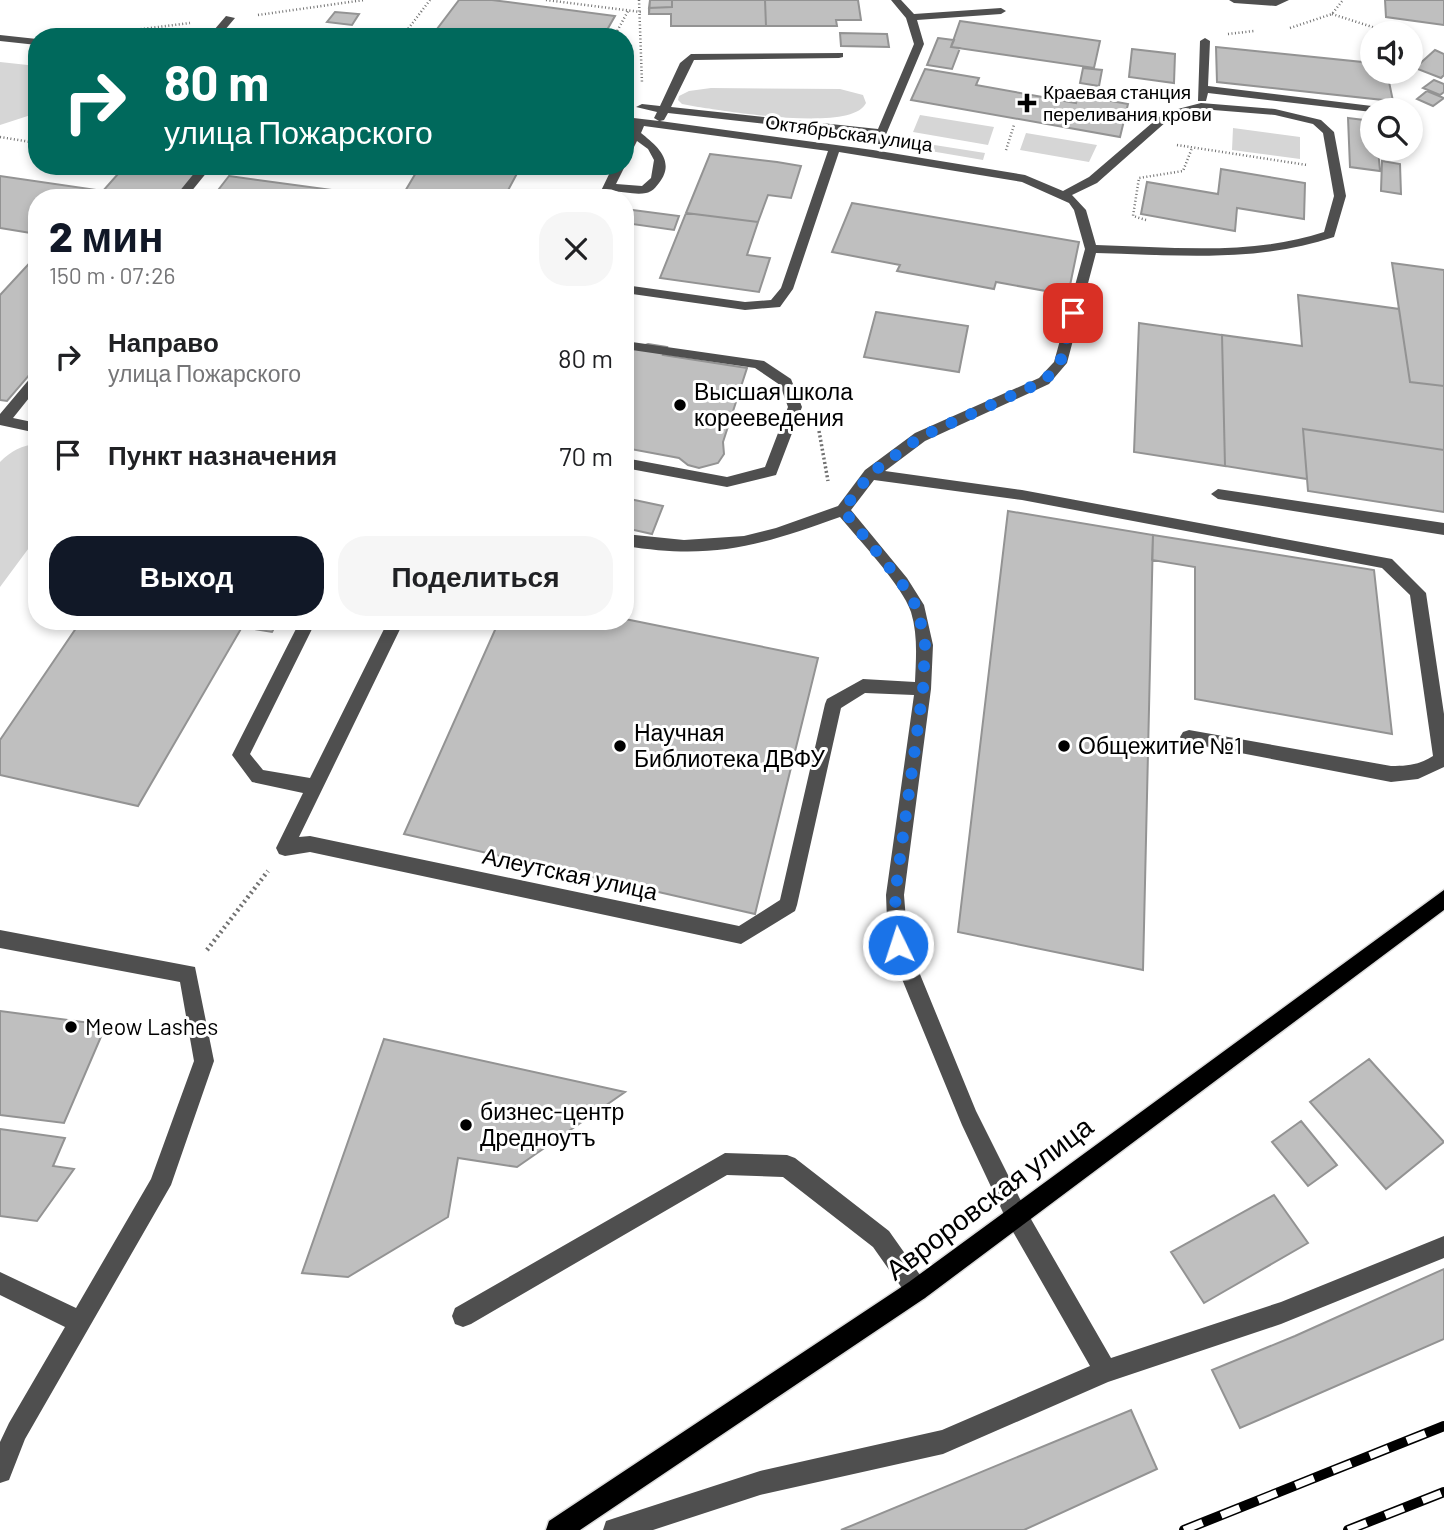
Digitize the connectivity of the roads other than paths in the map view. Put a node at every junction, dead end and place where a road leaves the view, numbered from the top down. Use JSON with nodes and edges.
{"nodes":[{"id":1,"x":896,"y":0,"type":"edge"},
{"id":2,"x":1234,"y":0,"type":"edge"},
{"id":3,"x":1284,"y":0,"type":"edge"},
{"id":4,"x":1001,"y":11,"type":"dead end"},
{"id":5,"x":911,"y":17,"type":"junction"},
{"id":6,"x":230,"y":18,"type":"dead end"},
{"id":7,"x":221,"y":28,"type":"edge"},
{"id":8,"x":0,"y":38,"type":"edge"},
{"id":9,"x":28,"y":41,"type":"edge"},
{"id":10,"x":1205,"y":41,"type":"dead end"},
{"id":11,"x":839,"y":55,"type":"dead end"},
{"id":12,"x":1204,"y":89,"type":"junction"},
{"id":13,"x":1201,"y":106,"type":"junction"},
{"id":14,"x":642,"y":107,"type":"road end"},
{"id":15,"x":1360,"y":108,"type":"edge"},
{"id":16,"x":664,"y":109,"type":"junction"},
{"id":17,"x":634,"y":121,"type":"edge"},
{"id":18,"x":640,"y":122,"type":"junction"},
{"id":19,"x":658,"y":125,"type":"junction"},
{"id":20,"x":882,"y":132,"type":"junction"},
{"id":21,"x":635,"y":134,"type":"joint"},
{"id":22,"x":835,"y":148,"type":"junction"},
{"id":23,"x":873,"y":153,"type":"junction"},
{"id":24,"x":199,"y":175,"type":"edge"},
{"id":25,"x":187,"y":189,"type":"edge"},
{"id":26,"x":634,"y":191,"type":"edge"},
{"id":27,"x":1064,"y":195,"type":"junction"},
{"id":28,"x":1091,"y":249,"type":"junction"},
{"id":29,"x":634,"y":290,"type":"edge"},
{"id":30,"x":634,"y":345,"type":"edge"},
{"id":31,"x":28,"y":390,"type":"edge"},
{"id":32,"x":1,"y":421,"type":"edge"},
{"id":33,"x":28,"y":426,"type":"edge"},
{"id":34,"x":634,"y":465,"type":"edge"},
{"id":35,"x":870,"y":474,"type":"junction"},
{"id":36,"x":1218,"y":495,"type":"dead end"},
{"id":37,"x":843,"y":510,"type":"junction"},
{"id":38,"x":1444,"y":529,"type":"edge"},
{"id":39,"x":634,"y":542,"type":"edge"},
{"id":40,"x":303,"y":630,"type":"edge"},
{"id":41,"x":392,"y":630,"type":"edge"},
{"id":42,"x":923,"y":689,"type":"junction"},
{"id":43,"x":1189,"y":737,"type":"dead end"},
{"id":44,"x":315,"y":787,"type":"junction"},
{"id":45,"x":1444,"y":899,"type":"edge"},
{"id":46,"x":0,"y":939,"type":"edge"},
{"id":47,"x":1016,"y":1215,"type":"junction"},
{"id":48,"x":1444,"y":1247,"type":"edge"},
{"id":49,"x":0,"y":1283,"type":"edge"},
{"id":50,"x":917,"y":1290,"type":"junction"},
{"id":51,"x":463,"y":1316,"type":"dead end"},
{"id":52,"x":80,"y":1322,"type":"junction"},
{"id":53,"x":1106,"y":1371,"type":"junction"},
{"id":54,"x":8,"y":1431,"type":"edge"},
{"id":55,"x":0,"y":1471,"type":"edge"},
{"id":56,"x":558,"y":1530,"type":"edge"},
{"id":57,"x":615,"y":1530,"type":"edge"}],
"edges":[{"from":1,"to":5,"type":"street"},
{"from":2,"to":3,"type":"street"},
{"from":4,"to":5,"type":"street"},
{"from":5,"to":20,"type":"street"},
{"from":6,"to":7,"type":"street"},
{"from":8,"to":9,"type":"street"},
{"from":10,"to":12,"type":"street"},
{"from":11,"to":16,"type":"street"},
{"from":12,"to":13,"type":"street"},
{"from":12,"to":15,"type":"street"},
{"from":13,"to":27,"type":"street"},
{"from":13,"to":28,"type":"street"},
{"from":14,"to":16,"type":"street"},
{"from":16,"to":19,"type":"street"},
{"from":16,"to":20,"type":"street"},
{"from":17,"to":18,"type":"street","name":"Октябрьская улица"},
{"from":18,"to":19,"type":"street","name":"Октябрьская улица"},
{"from":18,"to":21,"type":"street"},
{"from":19,"to":22,"type":"street","name":"Октябрьская улица"},
{"from":20,"to":23,"type":"street"},
{"from":21,"to":26,"type":"street"},
{"from":22,"to":23,"type":"street","name":"Октябрьская улица"},
{"from":22,"to":29,"type":"street"},
{"from":23,"to":27,"type":"street","name":"Октябрьская улица"},
{"from":24,"to":25,"type":"street"},
{"from":27,"to":28,"type":"street"},
{"from":28,"to":35,"type":"street"},
{"from":30,"to":34,"type":"street"},
{"from":31,"to":32,"type":"street"},
{"from":32,"to":33,"type":"street"},
{"from":35,"to":37,"type":"street"},
{"from":35,"to":43,"type":"street"},
{"from":36,"to":38,"type":"street"},
{"from":37,"to":39,"type":"street"},
{"from":37,"to":42,"type":"street"},
{"from":40,"to":44,"type":"street"},
{"from":41,"to":44,"type":"street"},
{"from":42,"to":44,"type":"street","name":"Алеутская улица"},
{"from":42,"to":47,"type":"street"},
{"from":45,"to":47,"type":"main road","name":"Авроровская улица"},
{"from":46,"to":52,"type":"street"},
{"from":47,"to":50,"type":"main road","name":"Авроровская улица"},
{"from":47,"to":53,"type":"street"},
{"from":48,"to":53,"type":"street"},
{"from":49,"to":52,"type":"street"},
{"from":50,"to":51,"type":"street"},
{"from":50,"to":56,"type":"main road","name":"Авроровская улица"},
{"from":52,"to":54,"type":"street"},
{"from":53,"to":57,"type":"street"},
{"from":54,"to":55,"type":"street"}]}
